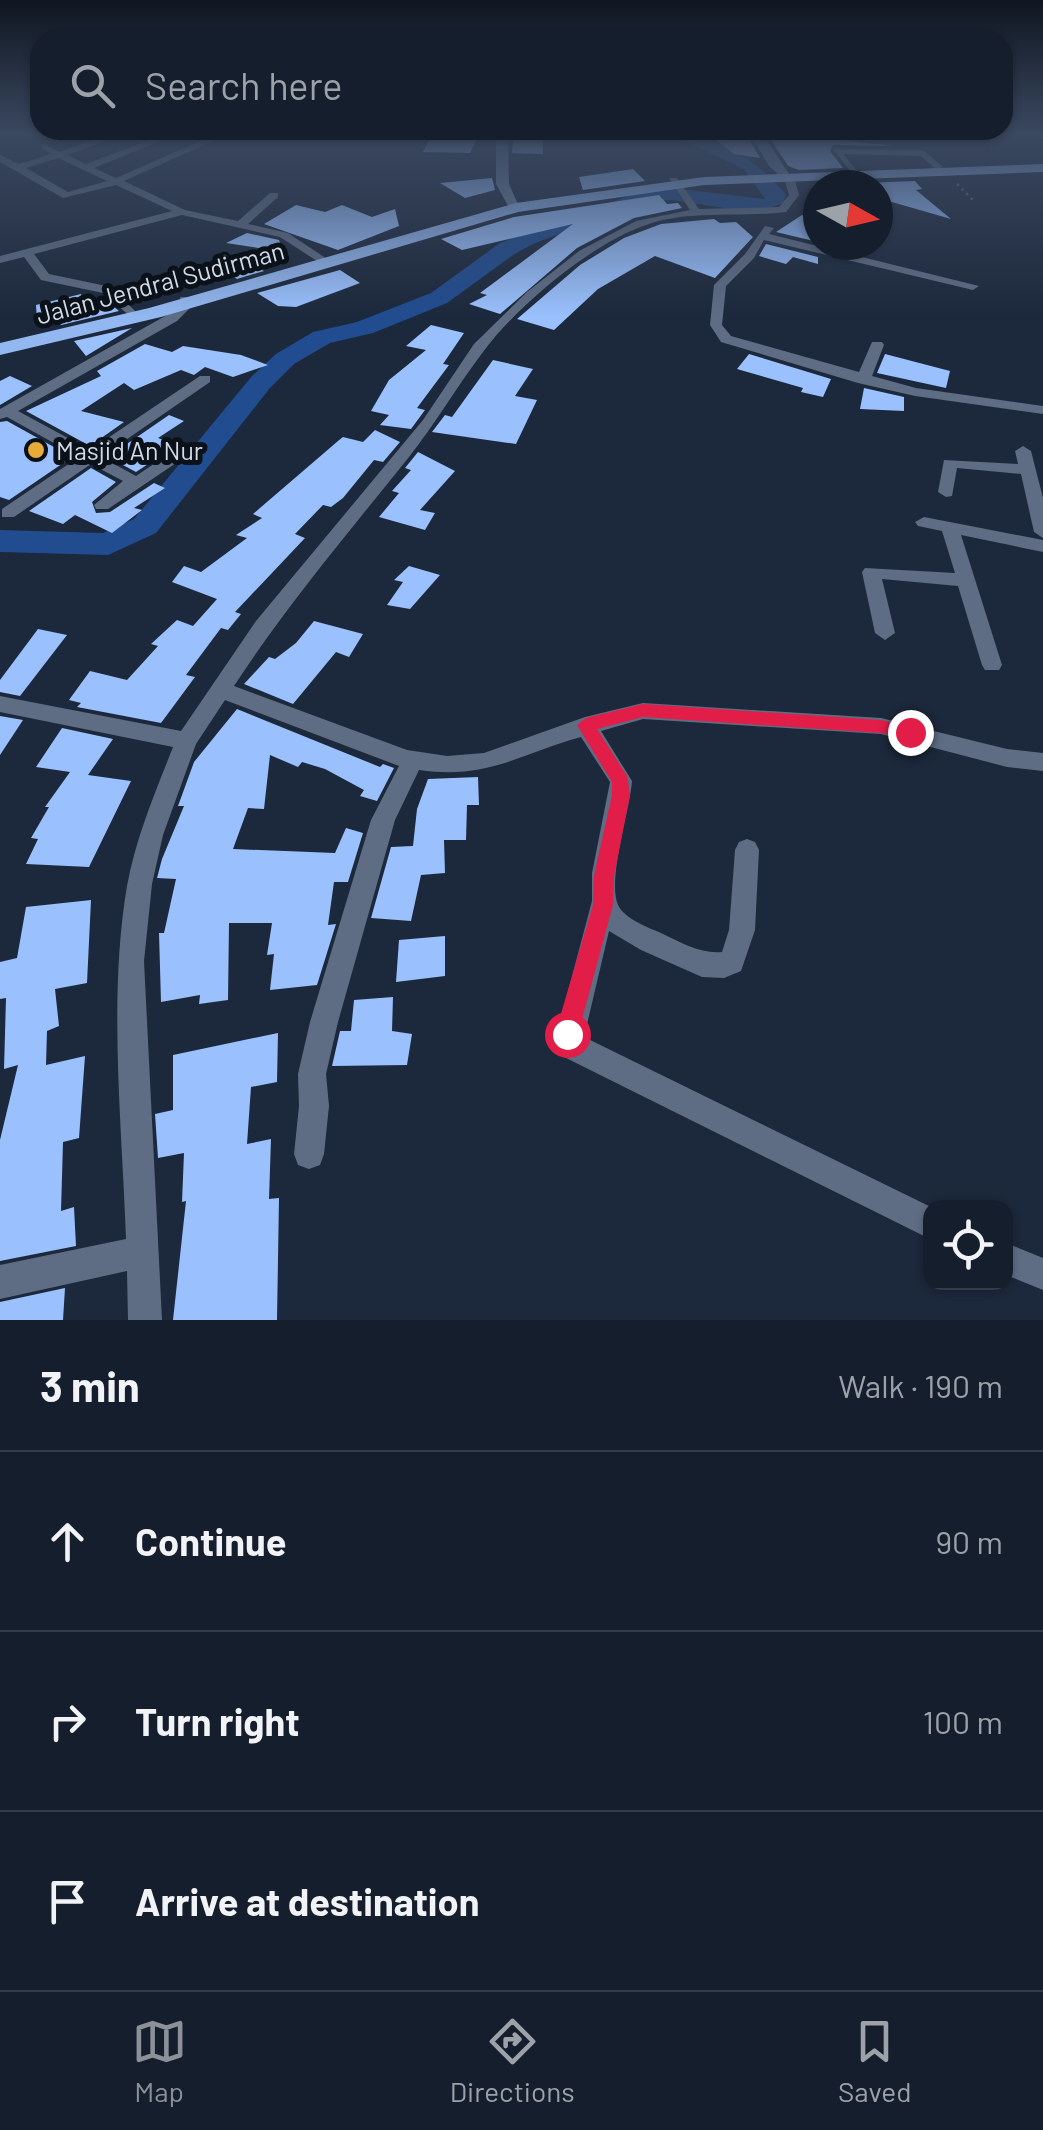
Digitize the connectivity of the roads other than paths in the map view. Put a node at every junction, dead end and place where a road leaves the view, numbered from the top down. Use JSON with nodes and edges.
{"nodes":[{"id":1,"x":138,"y":194,"type":"edge"},
{"id":2,"x":507,"y":194,"type":"edge"},
{"id":3,"x":637,"y":194,"type":"edge"},
{"id":4,"x":682,"y":194,"type":"edge"},
{"id":5,"x":793,"y":194,"type":"edge"},
{"id":6,"x":274,"y":195,"type":"dead end"},
{"id":7,"x":513,"y":207,"type":"junction"},
{"id":8,"x":182,"y":212,"type":"junction"},
{"id":9,"x":696,"y":212,"type":"junction"},
{"id":10,"x":772,"y":212,"type":"junction"},
{"id":11,"x":239,"y":226,"type":"junction"},
{"id":12,"x":761,"y":236,"type":"junction"},
{"id":13,"x":28,"y":254,"type":"junction"},
{"id":14,"x":321,"y":259,"type":"junction"},
{"id":15,"x":0,"y":260,"type":"edge"},
{"id":16,"x":973,"y":286,"type":"dead end"},
{"id":17,"x":187,"y":302,"type":"junction"},
{"id":18,"x":131,"y":314,"type":"junction"},
{"id":19,"x":877,"y":345,"type":"dead end"},
{"id":20,"x":0,"y":346,"type":"edge"},
{"id":21,"x":205,"y":379,"type":"dead end"},
{"id":22,"x":862,"y":380,"type":"junction"},
{"id":23,"x":1043,"y":410,"type":"edge"},
{"id":24,"x":4,"y":413,"type":"edge"},
{"id":25,"x":1022,"y":451,"type":"dead end"},
{"id":26,"x":182,"y":452,"type":"dead end"},
{"id":27,"x":86,"y":458,"type":"junction"},
{"id":28,"x":1027,"y":470,"type":"junction"},
{"id":29,"x":132,"y":486,"type":"junction"},
{"id":30,"x":946,"y":492,"type":"dead end"},
{"id":31,"x":102,"y":505,"type":"dead end"},
{"id":32,"x":8,"y":513,"type":"dead end"},
{"id":33,"x":924,"y":522,"type":"dead end"},
{"id":34,"x":1042,"y":527,"type":"edge"},
{"id":35,"x":950,"y":528,"type":"junction"},
{"id":36,"x":1043,"y":546,"type":"edge"},
{"id":37,"x":966,"y":580,"type":"junction"},
{"id":38,"x":885,"y":633,"type":"dead end"},
{"id":39,"x":992,"y":665,"type":"dead end"},
{"id":40,"x":221,"y":690,"type":"junction"},
{"id":41,"x":0,"y":704,"type":"edge"},
{"id":42,"x":586,"y":725,"type":"junction"},
{"id":43,"x":186,"y":742,"type":"junction"},
{"id":44,"x":413,"y":760,"type":"junction"},
{"id":45,"x":1043,"y":762,"type":"edge"},
{"id":46,"x":746,"y":850,"type":"dead end"},
{"id":47,"x":603,"y":905,"type":"junction"},
{"id":48,"x":309,"y":1154,"type":"dead end"},
{"id":49,"x":923,"y":1220,"type":"edge"},
{"id":50,"x":140,"y":1252,"type":"junction"},
{"id":51,"x":1013,"y":1261,"type":"edge"},
{"id":52,"x":1043,"y":1274,"type":"edge"},
{"id":53,"x":0,"y":1282,"type":"edge"},
{"id":54,"x":146,"y":1320,"type":"edge"}],
"edges":[{"from":1,"to":8,"type":"street"},
{"from":2,"to":7,"type":"street"},
{"from":3,"to":7,"type":"highway","name":"Jalan Jendral Sudirman"},
{"from":4,"to":9,"type":"street"},
{"from":5,"to":10,"type":"street"},
{"from":6,"to":11,"type":"street"},
{"from":7,"to":14,"type":"highway","name":"Jalan Jendral Sudirman"},
{"from":7,"to":17,"type":"highway","name":"Jalan Jendral Sudirman"},
{"from":8,"to":11,"type":"street"},
{"from":8,"to":13,"type":"street"},
{"from":9,"to":10,"type":"street"},
{"from":9,"to":40,"type":"street"},
{"from":10,"to":12,"type":"street"},
{"from":11,"to":14,"type":"street"},
{"from":12,"to":16,"type":"street"},
{"from":12,"to":22,"type":"street"},
{"from":13,"to":15,"type":"street"},
{"from":13,"to":18,"type":"street"},
{"from":14,"to":17,"type":"highway","name":"Jalan Jendral Sudirman"},
{"from":17,"to":18,"type":"highway","name":"Jalan Jendral Sudirman"},
{"from":17,"to":20,"type":"highway","name":"Jalan Jendral Sudirman"},
{"from":17,"to":24,"type":"street"},
{"from":18,"to":20,"type":"highway","name":"Jalan Jendral Sudirman"},
{"from":19,"to":22,"type":"street"},
{"from":21,"to":27,"type":"street"},
{"from":22,"to":23,"type":"street"},
{"from":24,"to":27,"type":"street"},
{"from":25,"to":28,"type":"street"},
{"from":26,"to":29,"type":"street"},
{"from":27,"to":29,"type":"street"},
{"from":27,"to":32,"type":"street"},
{"from":28,"to":30,"type":"street"},
{"from":28,"to":34,"type":"street"},
{"from":29,"to":31,"type":"street"},
{"from":33,"to":35,"type":"street"},
{"from":35,"to":36,"type":"street"},
{"from":35,"to":37,"type":"street"},
{"from":37,"to":38,"type":"street"},
{"from":37,"to":39,"type":"street"},
{"from":40,"to":43,"type":"street"},
{"from":40,"to":44,"type":"street"},
{"from":41,"to":43,"type":"street"},
{"from":42,"to":44,"type":"street"},
{"from":42,"to":45,"type":"street"},
{"from":42,"to":47,"type":"street"},
{"from":43,"to":50,"type":"street"},
{"from":44,"to":48,"type":"street"},
{"from":46,"to":47,"type":"street"},
{"from":47,"to":49,"type":"street"},
{"from":50,"to":53,"type":"street"},
{"from":50,"to":54,"type":"street"},
{"from":51,"to":52,"type":"street"}]}
